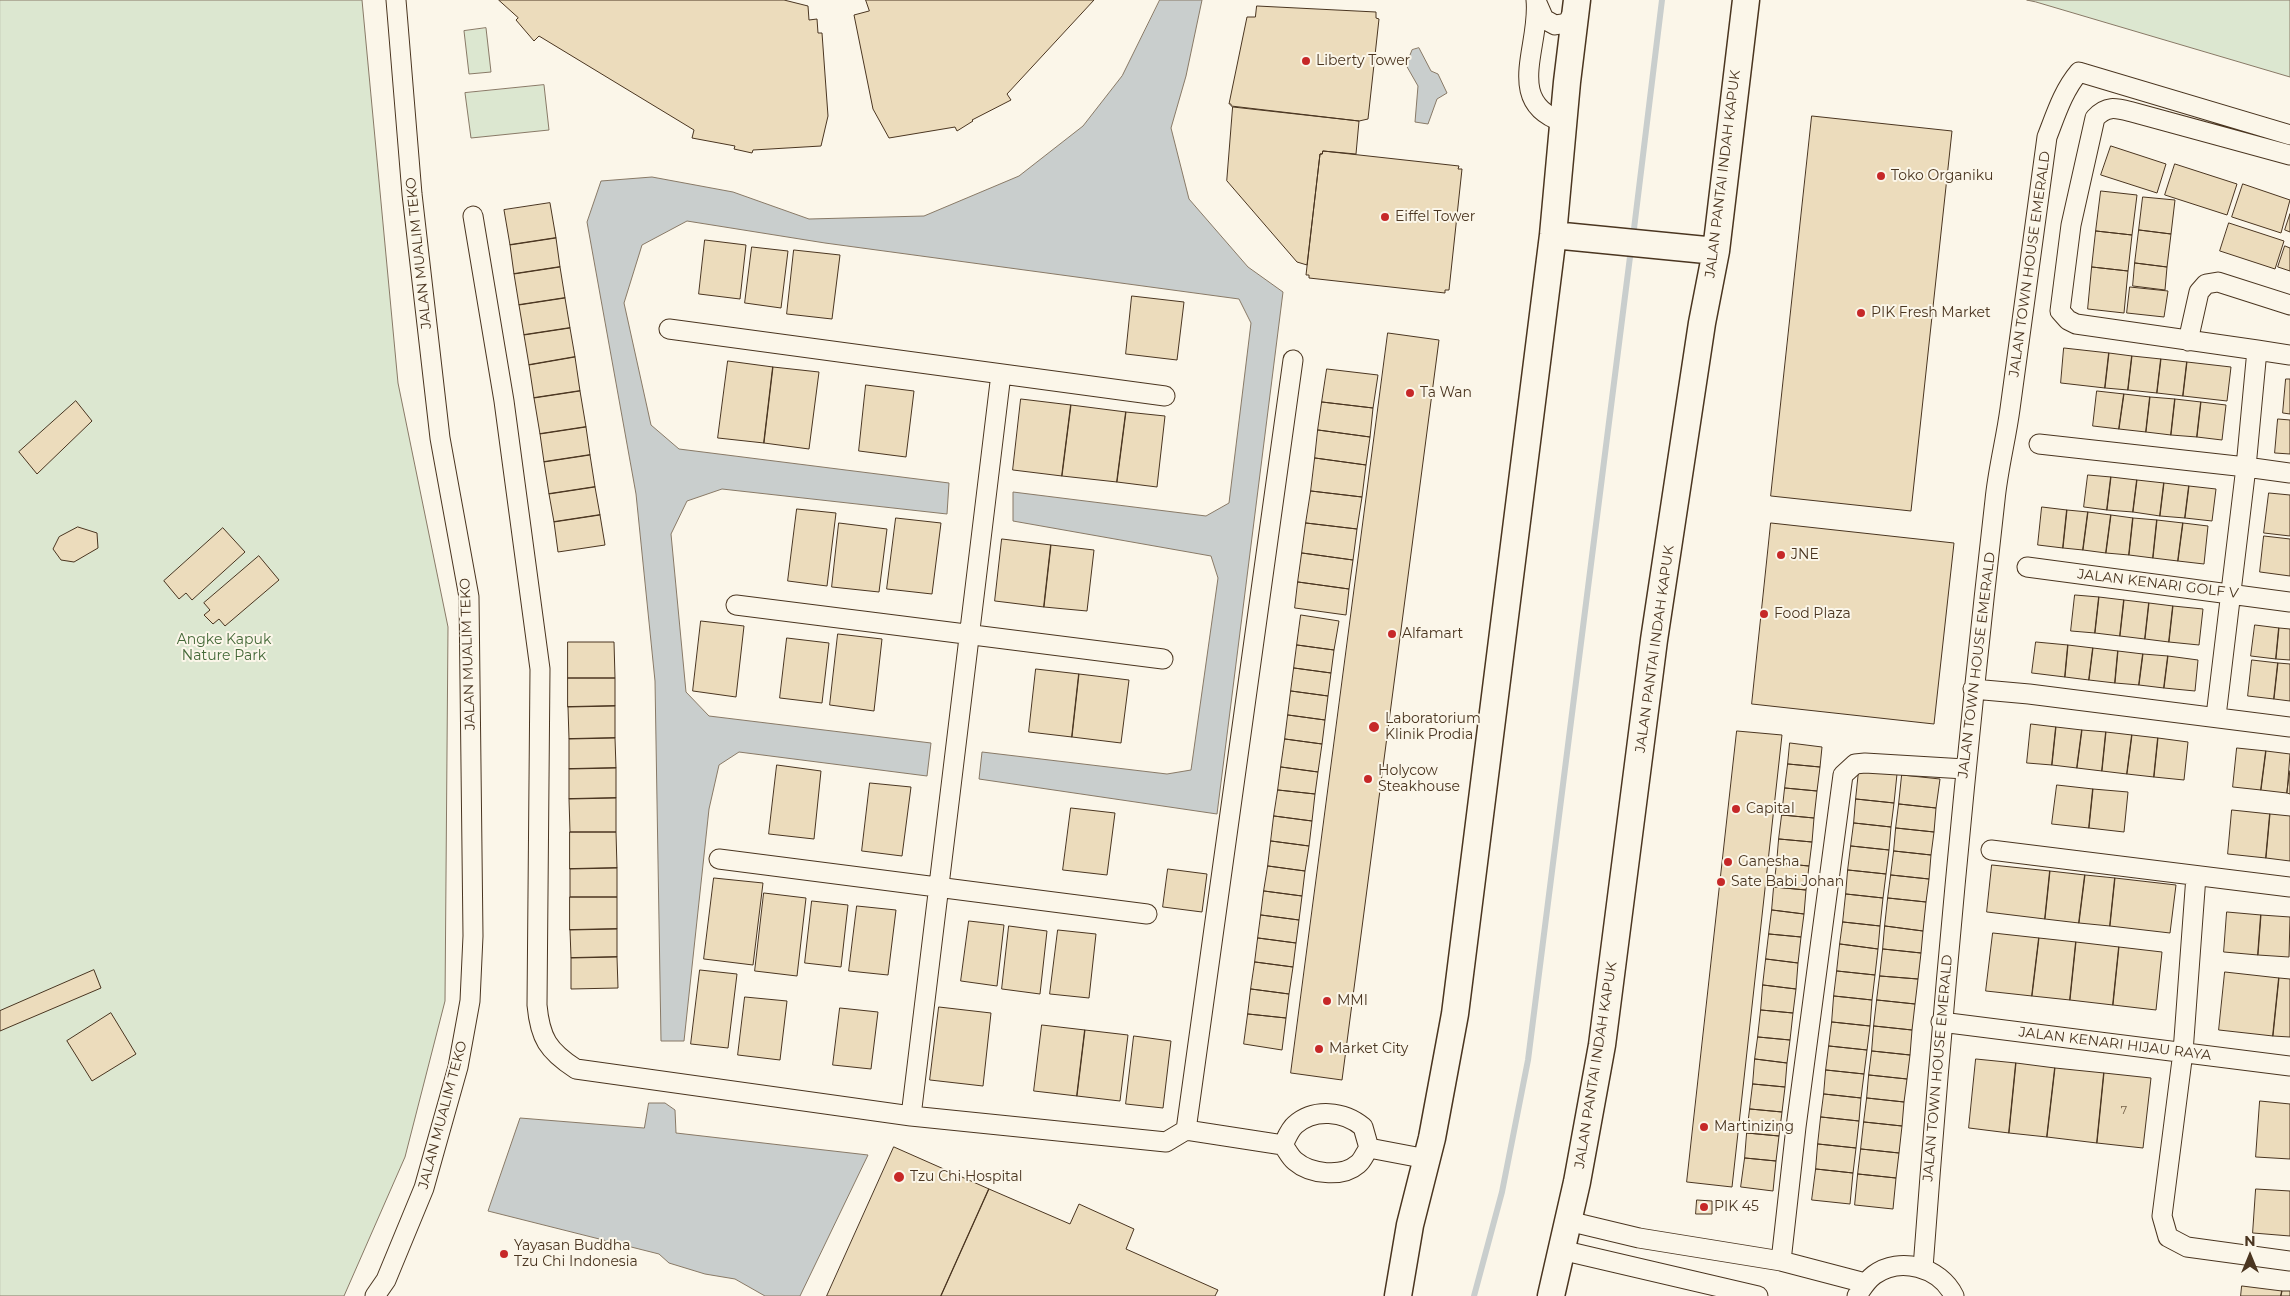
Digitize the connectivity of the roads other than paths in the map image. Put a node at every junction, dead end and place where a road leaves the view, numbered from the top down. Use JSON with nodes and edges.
{"nodes":[{"id":1,"x":396,"y":0,"type":"edge"},
{"id":2,"x":1746,"y":0,"type":"edge"},
{"id":3,"x":1537,"y":1,"type":"edge"},
{"id":4,"x":1577,"y":4,"type":"edge"},
{"id":5,"x":1563,"y":122,"type":"junction"},
{"id":6,"x":2290,"y":135,"type":"edge"},
{"id":7,"x":2290,"y":156,"type":"edge"},
{"id":8,"x":473,"y":216,"type":"dead end"},
{"id":9,"x":1553,"y":235,"type":"junction"},
{"id":10,"x":1716,"y":251,"type":"junction"},
{"id":11,"x":2290,"y":305,"type":"edge"},
{"id":12,"x":669,"y":329,"type":"dead end"},
{"id":13,"x":2188,"y":341,"type":"junction"},
{"id":14,"x":2257,"y":350,"type":"junction"},
{"id":15,"x":2290,"y":354,"type":"edge"},
{"id":16,"x":1294,"y":360,"type":"dead end"},
{"id":17,"x":1001,"y":374,"type":"junction"},
{"id":18,"x":1166,"y":396,"type":"dead end"},
{"id":19,"x":2039,"y":444,"type":"dead end"},
{"id":20,"x":2246,"y":467,"type":"junction"},
{"id":21,"x":2290,"y":473,"type":"edge"},
{"id":22,"x":2027,"y":567,"type":"dead end"},
{"id":23,"x":2232,"y":594,"type":"junction"},
{"id":24,"x":2290,"y":602,"type":"edge"},
{"id":25,"x":736,"y":605,"type":"dead end"},
{"id":26,"x":969,"y":635,"type":"junction"},
{"id":27,"x":1163,"y":659,"type":"dead end"},
{"id":28,"x":1973,"y":689,"type":"junction"},
{"id":29,"x":2216,"y":716,"type":"junction"},
{"id":30,"x":2290,"y":727,"type":"edge"},
{"id":31,"x":1965,"y":769,"type":"junction"},
{"id":32,"x":1991,"y":850,"type":"dead end"},
{"id":33,"x":719,"y":858,"type":"dead end"},
{"id":34,"x":2196,"y":876,"type":"junction"},
{"id":35,"x":2290,"y":887,"type":"edge"},
{"id":36,"x":938,"y":889,"type":"junction"},
{"id":37,"x":1147,"y":914,"type":"dead end"},
{"id":38,"x":1941,"y":1022,"type":"junction"},
{"id":39,"x":2183,"y":1052,"type":"junction"},
{"id":40,"x":2290,"y":1066,"type":"edge"},
{"id":41,"x":911,"y":1116,"type":"junction"},
{"id":42,"x":1186,"y":1130,"type":"junction"},
{"id":43,"x":1283,"y":1145,"type":"junction"},
{"id":44,"x":1368,"y":1148,"type":"junction"},
{"id":45,"x":1427,"y":1159,"type":"junction"},
{"id":46,"x":1568,"y":1221,"type":"junction"},
{"id":47,"x":1561,"y":1250,"type":"junction"},
{"id":48,"x":1781,"y":1261,"type":"junction"},
{"id":49,"x":2290,"y":1261,"type":"edge"},
{"id":50,"x":1923,"y":1268,"type":"junction"},
{"id":51,"x":1861,"y":1289,"type":"edge"},
{"id":52,"x":375,"y":1296,"type":"edge"},
{"id":53,"x":1398,"y":1296,"type":"edge"},
{"id":54,"x":1551,"y":1296,"type":"edge"},
{"id":55,"x":1758,"y":1296,"type":"edge"},
{"id":56,"x":1954,"y":1296,"type":"edge"}],
"edges":[{"from":1,"to":52,"type":"street","name":"JALAN MUALIM TEKO"},
{"from":2,"to":10,"type":"main road","name":"JALAN PANTAI INDAH KAPUK"},
{"from":3,"to":4,"type":"street"},
{"from":3,"to":5,"type":"street"},
{"from":4,"to":5,"type":"main road"},
{"from":5,"to":9,"type":"main road"},
{"from":6,"to":28,"type":"street","name":"JALAN TOWN HOUSE EMERALD"},
{"from":7,"to":13,"type":"street"},
{"from":8,"to":41,"type":"street"},
{"from":9,"to":10,"type":"main road"},
{"from":9,"to":45,"type":"main road"},
{"from":10,"to":46,"type":"main road","name":"JALAN PANTAI INDAH KAPUK"},
{"from":11,"to":13,"type":"street"},
{"from":12,"to":17,"type":"street"},
{"from":13,"to":14,"type":"street"},
{"from":14,"to":15,"type":"street"},
{"from":14,"to":20,"type":"street"},
{"from":16,"to":42,"type":"street"},
{"from":17,"to":18,"type":"street"},
{"from":17,"to":26,"type":"street"},
{"from":19,"to":20,"type":"street"},
{"from":20,"to":21,"type":"street"},
{"from":20,"to":23,"type":"street"},
{"from":22,"to":23,"type":"street","name":"JALAN KENARI GOLF V"},
{"from":23,"to":24,"type":"street","name":"JALAN KENARI GOLF V"},
{"from":23,"to":29,"type":"street"},
{"from":25,"to":26,"type":"street"},
{"from":26,"to":27,"type":"street"},
{"from":26,"to":36,"type":"street"},
{"from":28,"to":29,"type":"street"},
{"from":28,"to":31,"type":"street","name":"JALAN TOWN HOUSE EMERALD"},
{"from":29,"to":30,"type":"street"},
{"from":31,"to":38,"type":"street","name":"JALAN TOWN HOUSE EMERALD"},
{"from":31,"to":48,"type":"street"},
{"from":32,"to":34,"type":"street"},
{"from":33,"to":36,"type":"street"},
{"from":34,"to":35,"type":"street"},
{"from":34,"to":39,"type":"street"},
{"from":36,"to":37,"type":"street"},
{"from":36,"to":41,"type":"street"},
{"from":38,"to":39,"type":"street","name":"JALAN KENARI HIJAU RAYA"},
{"from":38,"to":50,"type":"street","name":"JALAN TOWN HOUSE EMERALD"},
{"from":39,"to":40,"type":"street","name":"JALAN KENARI HIJAU RAYA"},
{"from":39,"to":49,"type":"street"},
{"from":41,"to":42,"type":"street"},
{"from":42,"to":43,"type":"street"},
{"from":43,"to":44,"type":"street"},
{"from":43,"to":44,"type":"street"},
{"from":44,"to":45,"type":"street"},
{"from":45,"to":53,"type":"main road"},
{"from":46,"to":47,"type":"main road","name":"JALAN PANTAI INDAH KAPUK"},
{"from":46,"to":48,"type":"street"},
{"from":47,"to":54,"type":"main road","name":"JALAN PANTAI INDAH KAPUK"},
{"from":47,"to":55,"type":"street"},
{"from":48,"to":51,"type":"street"},
{"from":50,"to":51,"type":"street"},
{"from":50,"to":56,"type":"street"}]}
